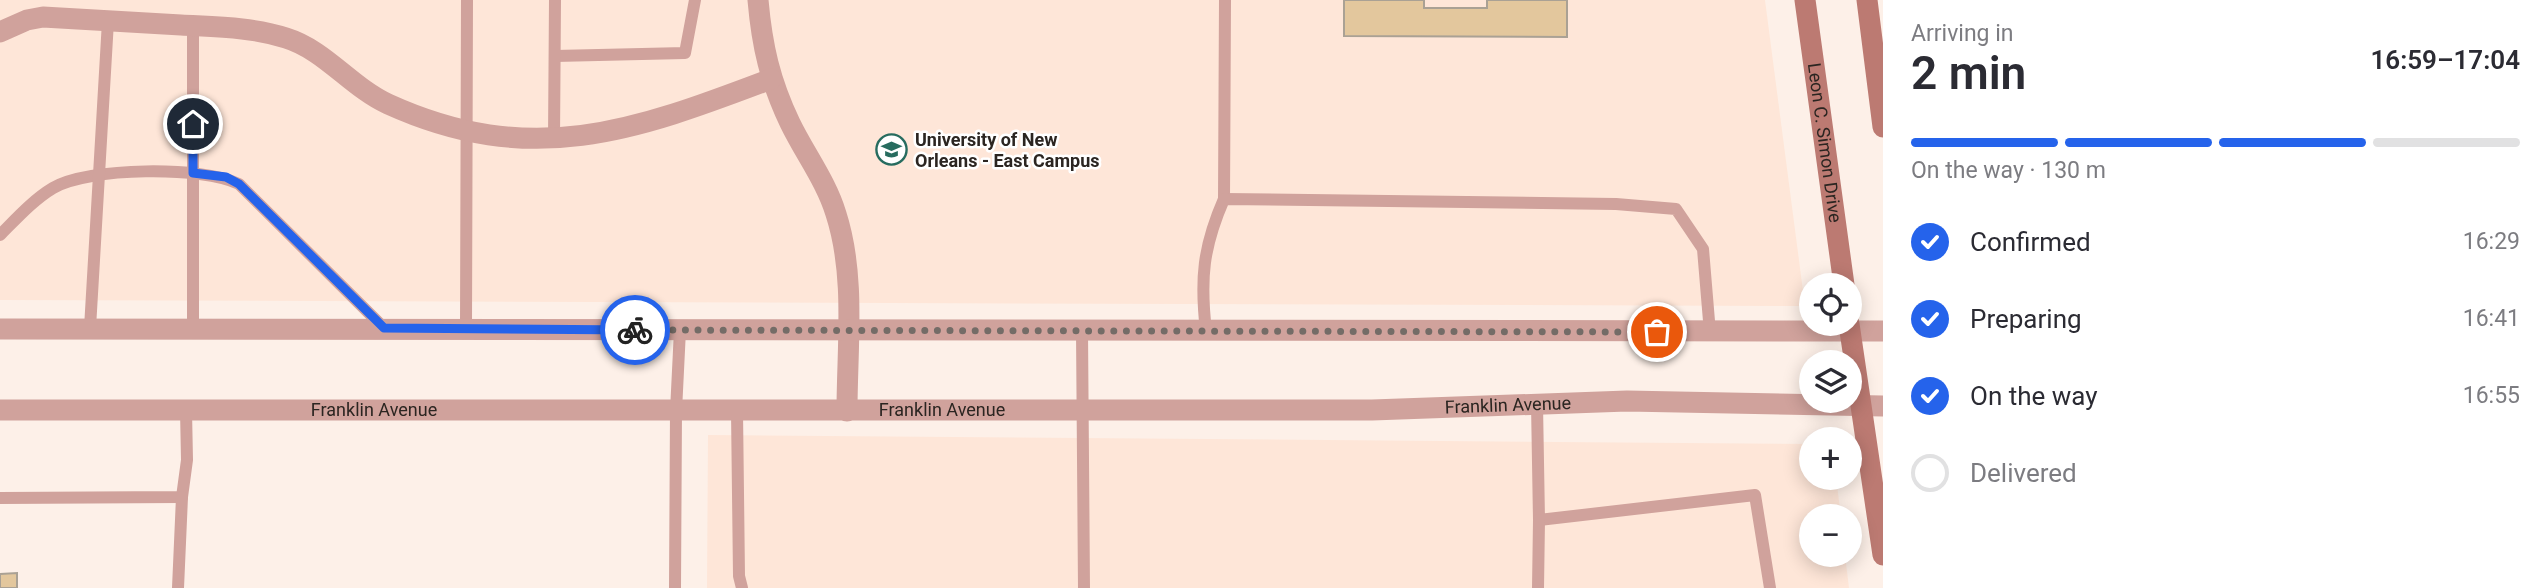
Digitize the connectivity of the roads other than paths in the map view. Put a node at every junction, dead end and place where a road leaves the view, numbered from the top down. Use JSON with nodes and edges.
{"nodes":[{"id":1,"x":467,"y":0,"type":"edge"},
{"id":2,"x":555,"y":0,"type":"edge"},
{"id":3,"x":695,"y":0,"type":"edge"},
{"id":4,"x":758,"y":0,"type":"edge"},
{"id":5,"x":1224,"y":0,"type":"edge"},
{"id":6,"x":1805,"y":0,"type":"edge"},
{"id":7,"x":1867,"y":0,"type":"edge"},
{"id":8,"x":108,"y":21,"type":"junction"},
{"id":9,"x":192,"y":26,"type":"junction"},
{"id":10,"x":0,"y":32,"type":"edge"},
{"id":11,"x":555,"y":56,"type":"junction"},
{"id":12,"x":771,"y":79,"type":"junction"},
{"id":13,"x":1883,"y":127,"type":"edge"},
{"id":14,"x":468,"y":131,"type":"junction"},
{"id":15,"x":554,"y":139,"type":"junction"},
{"id":16,"x":193,"y":173,"type":"junction"},
{"id":17,"x":99,"y":174,"type":"junction"},
{"id":18,"x":1224,"y":199,"type":"junction"},
{"id":19,"x":0,"y":235,"type":"edge"},
{"id":20,"x":1842,"y":273,"type":"edge"},
{"id":21,"x":193,"y":327,"type":"junction"},
{"id":22,"x":90,"y":328,"type":"junction"},
{"id":23,"x":384,"y":328,"type":"junction"},
{"id":24,"x":466,"y":328,"type":"junction"},
{"id":25,"x":0,"y":329,"type":"edge"},
{"id":26,"x":1799,"y":329,"type":"edge"},
{"id":27,"x":1862,"y":329,"type":"edge"},
{"id":28,"x":680,"y":330,"type":"junction"},
{"id":29,"x":848,"y":331,"type":"junction"},
{"id":30,"x":1082,"y":331,"type":"junction"},
{"id":31,"x":1206,"y":331,"type":"junction"},
{"id":32,"x":1883,"y":331,"type":"edge"},
{"id":33,"x":1710,"y":333,"type":"junction"},
{"id":34,"x":1799,"y":403,"type":"edge"},
{"id":35,"x":1537,"y":404,"type":"junction"},
{"id":36,"x":1862,"y":404,"type":"edge"},
{"id":37,"x":1883,"y":406,"type":"edge"},
{"id":38,"x":0,"y":410,"type":"edge"},
{"id":39,"x":186,"y":410,"type":"junction"},
{"id":40,"x":676,"y":411,"type":"junction"},
{"id":41,"x":737,"y":411,"type":"junction"},
{"id":42,"x":847,"y":411,"type":"junction"},
{"id":43,"x":1082,"y":411,"type":"junction"},
{"id":44,"x":1860,"y":413,"type":"edge"},
{"id":45,"x":182,"y":497,"type":"junction"},
{"id":46,"x":0,"y":498,"type":"edge"},
{"id":47,"x":1539,"y":520,"type":"junction"},
{"id":48,"x":1883,"y":555,"type":"edge"},
{"id":49,"x":178,"y":588,"type":"edge"},
{"id":50,"x":676,"y":588,"type":"edge"},
{"id":51,"x":742,"y":588,"type":"edge"},
{"id":52,"x":1084,"y":588,"type":"edge"},
{"id":53,"x":1538,"y":588,"type":"edge"},
{"id":54,"x":1770,"y":588,"type":"edge"}],
"edges":[{"from":1,"to":14,"type":"lane"},
{"from":2,"to":11,"type":"lane"},
{"from":3,"to":11,"type":"lane"},
{"from":4,"to":12,"type":"street"},
{"from":5,"to":18,"type":"lane"},
{"from":6,"to":20,"type":"main road","name":"Leon C. Simon Drive"},
{"from":7,"to":13,"type":"main road"},
{"from":8,"to":9,"type":"street"},
{"from":8,"to":10,"type":"street"},
{"from":8,"to":17,"type":"lane"},
{"from":9,"to":14,"type":"street"},
{"from":9,"to":16,"type":"lane"},
{"from":11,"to":15,"type":"lane"},
{"from":12,"to":15,"type":"street"},
{"from":12,"to":29,"type":"street"},
{"from":14,"to":15,"type":"street"},
{"from":14,"to":24,"type":"lane"},
{"from":16,"to":17,"type":"lane"},
{"from":16,"to":21,"type":"lane"},
{"from":16,"to":23,"type":"lane"},
{"from":17,"to":19,"type":"lane"},
{"from":17,"to":22,"type":"lane"},
{"from":18,"to":31,"type":"lane"},
{"from":18,"to":33,"type":"lane"},
{"from":21,"to":22,"type":"street"},
{"from":21,"to":23,"type":"street"},
{"from":22,"to":25,"type":"street"},
{"from":23,"to":24,"type":"street"},
{"from":24,"to":28,"type":"street"},
{"from":26,"to":33,"type":"street"},
{"from":27,"to":32,"type":"street"},
{"from":28,"to":29,"type":"street"},
{"from":28,"to":40,"type":"lane"},
{"from":29,"to":30,"type":"street"},
{"from":29,"to":42,"type":"street"},
{"from":30,"to":31,"type":"street"},
{"from":30,"to":43,"type":"lane"},
{"from":31,"to":33,"type":"street"},
{"from":34,"to":35,"type":"street","name":"Franklin Avenue"},
{"from":35,"to":43,"type":"street","name":"Franklin Avenue"},
{"from":35,"to":47,"type":"lane"},
{"from":36,"to":37,"type":"street","name":"Franklin Avenue"},
{"from":38,"to":39,"type":"street","name":"Franklin Avenue"},
{"from":39,"to":40,"type":"street","name":"Franklin Avenue"},
{"from":39,"to":45,"type":"lane"},
{"from":40,"to":41,"type":"street","name":"Franklin Avenue"},
{"from":40,"to":50,"type":"lane"},
{"from":41,"to":42,"type":"street","name":"Franklin Avenue"},
{"from":41,"to":51,"type":"lane"},
{"from":42,"to":43,"type":"street","name":"Franklin Avenue"},
{"from":43,"to":52,"type":"lane"},
{"from":44,"to":48,"type":"main road"},
{"from":45,"to":46,"type":"lane"},
{"from":45,"to":49,"type":"lane"},
{"from":47,"to":53,"type":"lane"},
{"from":47,"to":54,"type":"lane"}]}
